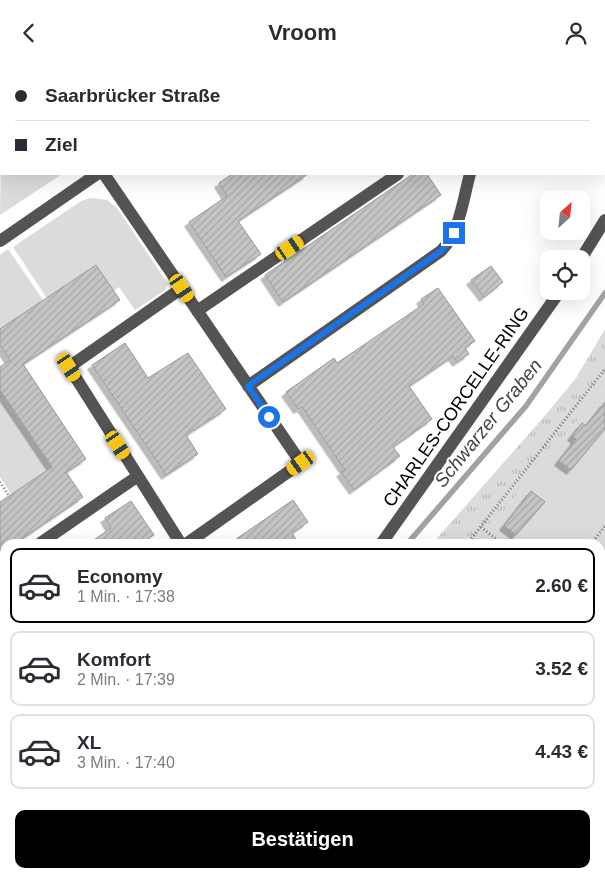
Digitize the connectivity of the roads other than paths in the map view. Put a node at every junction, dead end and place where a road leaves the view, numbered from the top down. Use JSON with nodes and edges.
{"nodes":[{"id":1,"x":96,"y":175,"type":"edge"},
{"id":2,"x":105,"y":175,"type":"edge"},
{"id":3,"x":397,"y":175,"type":"edge"},
{"id":4,"x":470,"y":175,"type":"edge"},
{"id":5,"x":605,"y":220,"type":"edge"},
{"id":6,"x":0,"y":241,"type":"edge"},
{"id":7,"x":587,"y":250,"type":"edge"},
{"id":8,"x":182,"y":288,"type":"junction"},
{"id":9,"x":554,"y":300,"type":"edge"},
{"id":10,"x":197,"y":311,"type":"junction"},
{"id":11,"x":248,"y":386,"type":"junction"},
{"id":12,"x":138,"y":476,"type":"junction"},
{"id":13,"x":47,"y":539,"type":"edge"},
{"id":14,"x":178,"y":539,"type":"edge"},
{"id":15,"x":193,"y":539,"type":"edge"},
{"id":16,"x":385,"y":539,"type":"edge"}],
"edges":[{"from":1,"to":6,"type":"street"},
{"from":2,"to":8,"type":"street"},
{"from":3,"to":10,"type":"street"},
{"from":4,"to":11,"type":"street"},
{"from":5,"to":7,"type":"street"},
{"from":8,"to":10,"type":"street"},
{"from":8,"to":12,"type":"street"},
{"from":9,"to":16,"type":"street","name":"CHARLES-CORCELLE-RING"},
{"from":10,"to":11,"type":"street"},
{"from":11,"to":15,"type":"street"},
{"from":12,"to":13,"type":"street"},
{"from":12,"to":14,"type":"street"}]}
